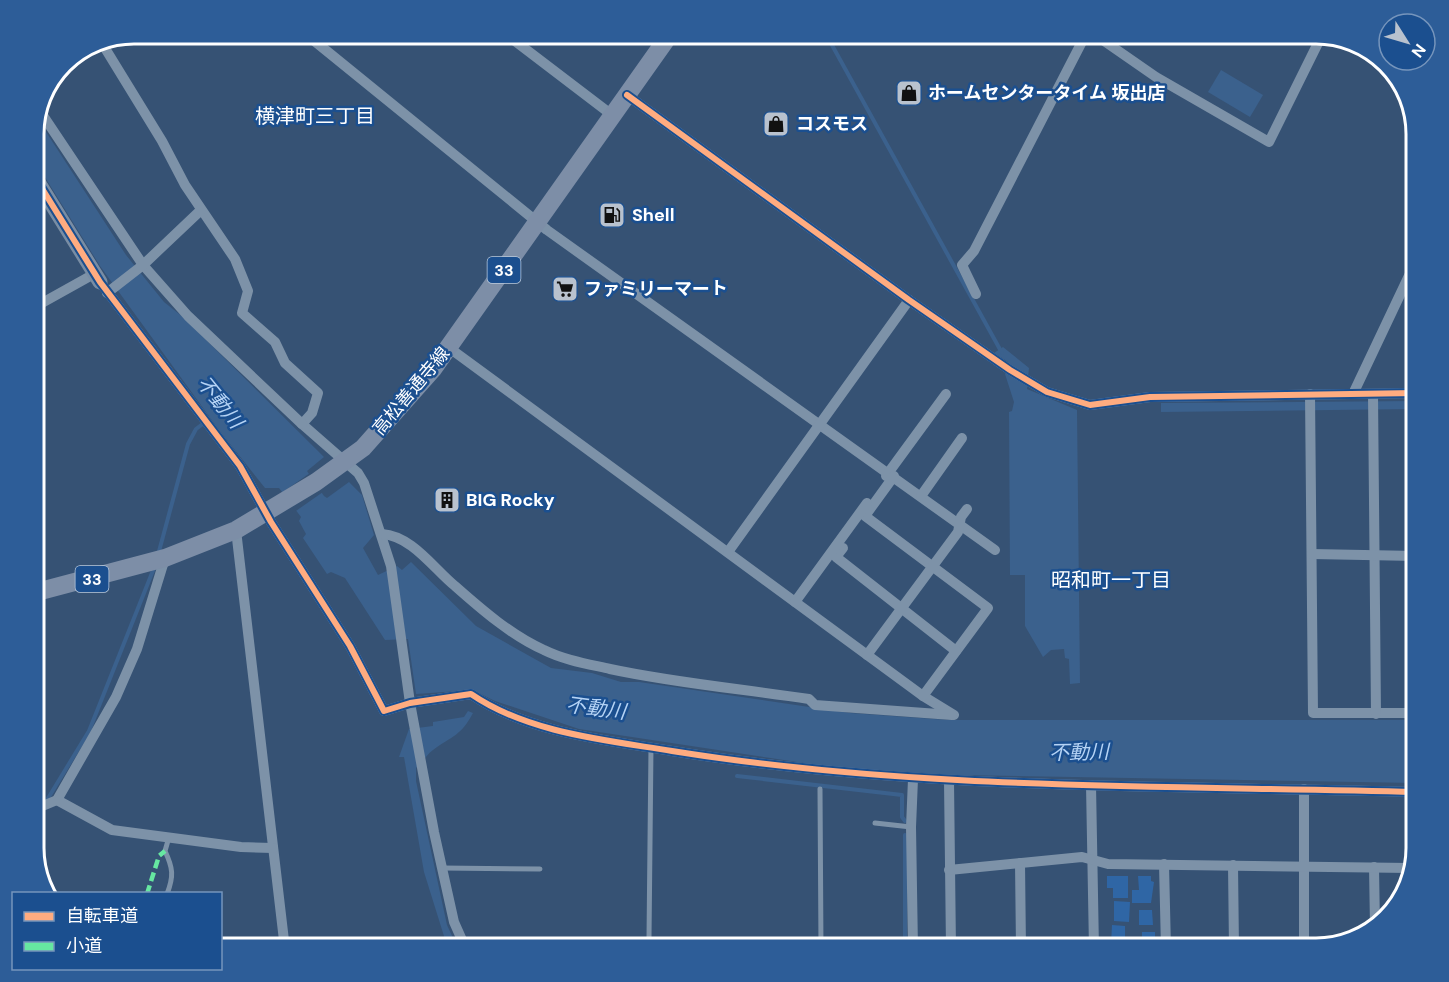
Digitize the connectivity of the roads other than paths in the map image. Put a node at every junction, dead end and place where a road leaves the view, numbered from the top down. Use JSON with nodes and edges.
{"nodes":[{"id":1,"x":317,"y":43,"type":"edge"},
{"id":2,"x":518,"y":43,"type":"edge"},
{"id":3,"x":664,"y":43,"type":"edge"},
{"id":4,"x":1081,"y":43,"type":"edge"},
{"id":5,"x":1107,"y":43,"type":"edge"},
{"id":6,"x":1318,"y":43,"type":"edge"},
{"id":7,"x":105,"y":48,"type":"edge"},
{"id":8,"x":627,"y":95,"type":"junction"},
{"id":9,"x":612,"y":115,"type":"junction"},
{"id":10,"x":45,"y":119,"type":"edge"},
{"id":11,"x":44,"y":191,"type":"edge"},
{"id":12,"x":201,"y":210,"type":"junction"},
{"id":13,"x":538,"y":222,"type":"junction"},
{"id":14,"x":140,"y":267,"type":"junction"},
{"id":15,"x":1406,"y":282,"type":"edge"},
{"id":16,"x":103,"y":285,"type":"junction"},
{"id":17,"x":976,"y":294,"type":"dead end"},
{"id":18,"x":909,"y":300,"type":"junction"},
{"id":19,"x":44,"y":304,"type":"edge"},
{"id":20,"x":448,"y":347,"type":"junction"},
{"id":21,"x":946,"y":394,"type":"dead end"},
{"id":22,"x":1353,"y":394,"type":"junction"},
{"id":23,"x":1406,"y":395,"type":"edge"},
{"id":24,"x":1310,"y":397,"type":"junction"},
{"id":25,"x":1374,"y":401,"type":"junction"},
{"id":26,"x":821,"y":423,"type":"junction"},
{"id":27,"x":302,"y":424,"type":"junction"},
{"id":28,"x":962,"y":438,"type":"dead end"},
{"id":29,"x":346,"y":462,"type":"junction"},
{"id":30,"x":891,"y":474,"type":"junction"},
{"id":31,"x":921,"y":496,"type":"junction"},
{"id":32,"x":967,"y":508,"type":"dead end"},
{"id":33,"x":267,"y":513,"type":"junction"},
{"id":34,"x":865,"y":516,"type":"junction"},
{"id":35,"x":959,"y":524,"type":"junction"},
{"id":36,"x":236,"y":530,"type":"junction"},
{"id":37,"x":382,"y":534,"type":"junction"},
{"id":38,"x":995,"y":550,"type":"dead end"},
{"id":39,"x":728,"y":552,"type":"junction"},
{"id":40,"x":1312,"y":555,"type":"junction"},
{"id":41,"x":1375,"y":555,"type":"junction"},
{"id":42,"x":1406,"y":556,"type":"edge"},
{"id":43,"x":159,"y":560,"type":"junction"},
{"id":44,"x":932,"y":567,"type":"junction"},
{"id":45,"x":44,"y":591,"type":"edge"},
{"id":46,"x":795,"y":602,"type":"junction"},
{"id":47,"x":902,"y":609,"type":"junction"},
{"id":48,"x":956,"y":651,"type":"junction"},
{"id":49,"x":867,"y":655,"type":"junction"},
{"id":50,"x":923,"y":696,"type":"junction"},
{"id":51,"x":410,"y":703,"type":"junction"},
{"id":52,"x":1406,"y":713,"type":"edge"},
{"id":53,"x":1376,"y":714,"type":"junction"},
{"id":54,"x":651,"y":747,"type":"junction"},
{"id":55,"x":913,"y":779,"type":"junction"},
{"id":56,"x":949,"y":782,"type":"junction"},
{"id":57,"x":1091,"y":785,"type":"junction"},
{"id":58,"x":820,"y":789,"type":"dead end"},
{"id":59,"x":1304,"y":789,"type":"junction"},
{"id":60,"x":1406,"y":792,"type":"edge"},
{"id":61,"x":45,"y":805,"type":"edge"},
{"id":62,"x":875,"y":824,"type":"dead end"},
{"id":63,"x":911,"y":827,"type":"junction"},
{"id":64,"x":169,"y":837,"type":"junction"},
{"id":65,"x":273,"y":848,"type":"junction"},
{"id":66,"x":1094,"y":861,"type":"junction"},
{"id":67,"x":1020,"y":863,"type":"junction"},
{"id":68,"x":1164,"y":864,"type":"junction"},
{"id":69,"x":1233,"y":865,"type":"junction"},
{"id":70,"x":1303,"y":866,"type":"junction"},
{"id":71,"x":1374,"y":867,"type":"junction"},
{"id":72,"x":442,"y":868,"type":"junction"},
{"id":73,"x":1403,"y":868,"type":"edge"},
{"id":74,"x":540,"y":869,"type":"dead end"},
{"id":75,"x":949,"y":870,"type":"junction"},
{"id":76,"x":167,"y":892,"type":"edge"},
{"id":77,"x":1375,"y":916,"type":"edge"},
{"id":78,"x":284,"y":938,"type":"edge"},
{"id":79,"x":461,"y":938,"type":"edge"},
{"id":80,"x":649,"y":938,"type":"edge"},
{"id":81,"x":821,"y":938,"type":"edge"},
{"id":82,"x":913,"y":938,"type":"edge"},
{"id":83,"x":951,"y":938,"type":"edge"},
{"id":84,"x":1021,"y":938,"type":"edge"},
{"id":85,"x":1094,"y":938,"type":"edge"},
{"id":86,"x":1166,"y":938,"type":"edge"},
{"id":87,"x":1234,"y":938,"type":"edge"},
{"id":88,"x":1304,"y":938,"type":"edge"}],
"edges":[{"from":1,"to":13,"type":"street"},
{"from":2,"to":9,"type":"street"},
{"from":3,"to":8,"type":"main road","name":"高松善通寺線","number":"33"},
{"from":4,"to":17,"type":"street"},
{"from":5,"to":6,"type":"street"},
{"from":7,"to":12,"type":"street"},
{"from":8,"to":9,"type":"main road","name":"高松善通寺線","number":"33"},
{"from":8,"to":18,"type":"street"},
{"from":9,"to":13,"type":"main road","name":"高松善通寺線","number":"33"},
{"from":10,"to":14,"type":"street"},
{"from":11,"to":16,"type":"street"},
{"from":12,"to":14,"type":"street"},
{"from":12,"to":27,"type":"street"},
{"from":13,"to":20,"type":"main road","name":"高松善通寺線","number":"33"},
{"from":13,"to":26,"type":"street"},
{"from":14,"to":16,"type":"street"},
{"from":14,"to":27,"type":"street"},
{"from":15,"to":22,"type":"street"},
{"from":16,"to":19,"type":"street"},
{"from":16,"to":33,"type":"street"},
{"from":18,"to":24,"type":"street"},
{"from":18,"to":26,"type":"street"},
{"from":20,"to":29,"type":"main road","name":"高松善通寺線","number":"33"},
{"from":20,"to":39,"type":"street"},
{"from":21,"to":30,"type":"street"},
{"from":22,"to":24,"type":"street"},
{"from":22,"to":25,"type":"street"},
{"from":23,"to":25,"type":"street"},
{"from":24,"to":40,"type":"street"},
{"from":25,"to":41,"type":"street"},
{"from":26,"to":30,"type":"street"},
{"from":26,"to":39,"type":"street"},
{"from":27,"to":29,"type":"street"},
{"from":28,"to":31,"type":"street"},
{"from":29,"to":33,"type":"main road","name":"高松善通寺線","number":"33"},
{"from":29,"to":37,"type":"street"},
{"from":30,"to":31,"type":"street"},
{"from":30,"to":34,"type":"street"},
{"from":30,"to":46,"type":"street"},
{"from":31,"to":35,"type":"street"},
{"from":32,"to":35,"type":"street"},
{"from":33,"to":36,"type":"main road","name":"高松善通寺線","number":"33"},
{"from":33,"to":51,"type":"street"},
{"from":34,"to":44,"type":"street"},
{"from":34,"to":47,"type":"street"},
{"from":35,"to":38,"type":"street"},
{"from":35,"to":44,"type":"street"},
{"from":36,"to":43,"type":"main road","name":"高松善通寺線","number":"33"},
{"from":36,"to":65,"type":"street"},
{"from":37,"to":50,"type":"street"},
{"from":37,"to":51,"type":"street"},
{"from":39,"to":46,"type":"street"},
{"from":40,"to":41,"type":"street"},
{"from":40,"to":53,"type":"street"},
{"from":41,"to":42,"type":"street"},
{"from":41,"to":53,"type":"street"},
{"from":43,"to":45,"type":"main road","name":"高松善通寺線","number":"33"},
{"from":43,"to":61,"type":"street"},
{"from":44,"to":47,"type":"street"},
{"from":44,"to":48,"type":"street"},
{"from":46,"to":49,"type":"street"},
{"from":47,"to":48,"type":"street"},
{"from":47,"to":49,"type":"street"},
{"from":48,"to":50,"type":"street"},
{"from":49,"to":50,"type":"street"},
{"from":51,"to":54,"type":"street"},
{"from":51,"to":72,"type":"street"},
{"from":52,"to":53,"type":"street"},
{"from":54,"to":55,"type":"street"},
{"from":54,"to":80,"type":"lane"},
{"from":55,"to":56,"type":"street"},
{"from":55,"to":63,"type":"street"},
{"from":56,"to":57,"type":"street"},
{"from":56,"to":75,"type":"street"},
{"from":57,"to":59,"type":"street"},
{"from":57,"to":66,"type":"street"},
{"from":58,"to":81,"type":"lane"},
{"from":59,"to":60,"type":"street"},
{"from":59,"to":70,"type":"street"},
{"from":61,"to":64,"type":"street"},
{"from":62,"to":63,"type":"lane"},
{"from":63,"to":82,"type":"street"},
{"from":64,"to":65,"type":"street"},
{"from":64,"to":76,"type":"lane"},
{"from":65,"to":78,"type":"street"},
{"from":66,"to":67,"type":"street"},
{"from":66,"to":68,"type":"street"},
{"from":66,"to":85,"type":"street"},
{"from":67,"to":75,"type":"street"},
{"from":67,"to":84,"type":"street"},
{"from":68,"to":69,"type":"street"},
{"from":68,"to":86,"type":"street"},
{"from":69,"to":70,"type":"street"},
{"from":69,"to":87,"type":"street"},
{"from":70,"to":71,"type":"street"},
{"from":70,"to":88,"type":"street"},
{"from":71,"to":73,"type":"street"},
{"from":71,"to":77,"type":"street"},
{"from":72,"to":74,"type":"lane"},
{"from":72,"to":79,"type":"street"},
{"from":75,"to":83,"type":"street"}]}
